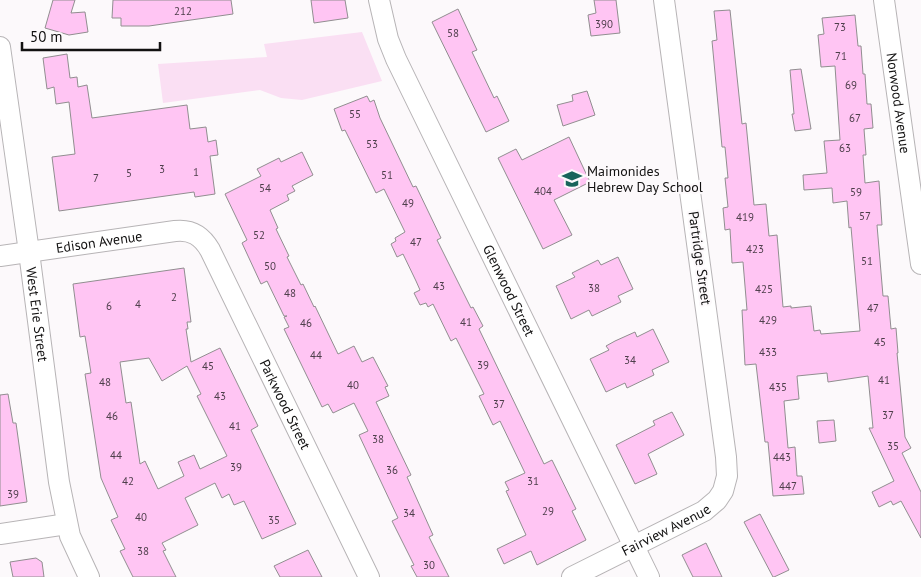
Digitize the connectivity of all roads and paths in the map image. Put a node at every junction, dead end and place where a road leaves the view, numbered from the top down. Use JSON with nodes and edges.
{"nodes":[{"id":1,"x":379,"y":0,"type":"edge"},
{"id":2,"x":664,"y":0,"type":"edge"},
{"id":3,"x":884,"y":0,"type":"edge"},
{"id":4,"x":0,"y":48,"type":"edge"},
{"id":5,"x":196,"y":234,"type":"joint"},
{"id":6,"x":29,"y":252,"type":"junction"},
{"id":7,"x":0,"y":256,"type":"edge"},
{"id":8,"x":921,"y":264,"type":"edge"},
{"id":9,"x":726,"y":457,"type":"joint"},
{"id":10,"x":67,"y":524,"type":"junction"},
{"id":11,"x":0,"y":534,"type":"edge"},
{"id":12,"x":634,"y":546,"type":"junction"},
{"id":13,"x":89,"y":577,"type":"edge"},
{"id":14,"x":369,"y":577,"type":"edge"},
{"id":15,"x":572,"y":577,"type":"edge"},
{"id":16,"x":649,"y":577,"type":"edge"}],
"edges":[{"from":1,"to":12,"type":"street","name":"Glenwood Street"},
{"from":2,"to":9,"type":"street","name":"Partridge Street"},
{"from":3,"to":8,"type":"street","name":"Norwood Avenue"},
{"from":4,"to":6,"type":"street","name":"West Erie Street"},
{"from":5,"to":6,"type":"street","name":"Edison Avenue"},
{"from":5,"to":14,"type":"street","name":"Parkwood Street"},
{"from":6,"to":7,"type":"street","name":"Edison Avenue"},
{"from":6,"to":10,"type":"street","name":"West Erie Street"},
{"from":9,"to":12,"type":"street","name":"Fairview Avenue"},
{"from":10,"to":11,"type":"street"},
{"from":10,"to":13,"type":"street","name":"West Erie Street"},
{"from":12,"to":15,"type":"street","name":"Fairview Avenue"},
{"from":12,"to":16,"type":"street","name":"Glenwood Street"}]}
